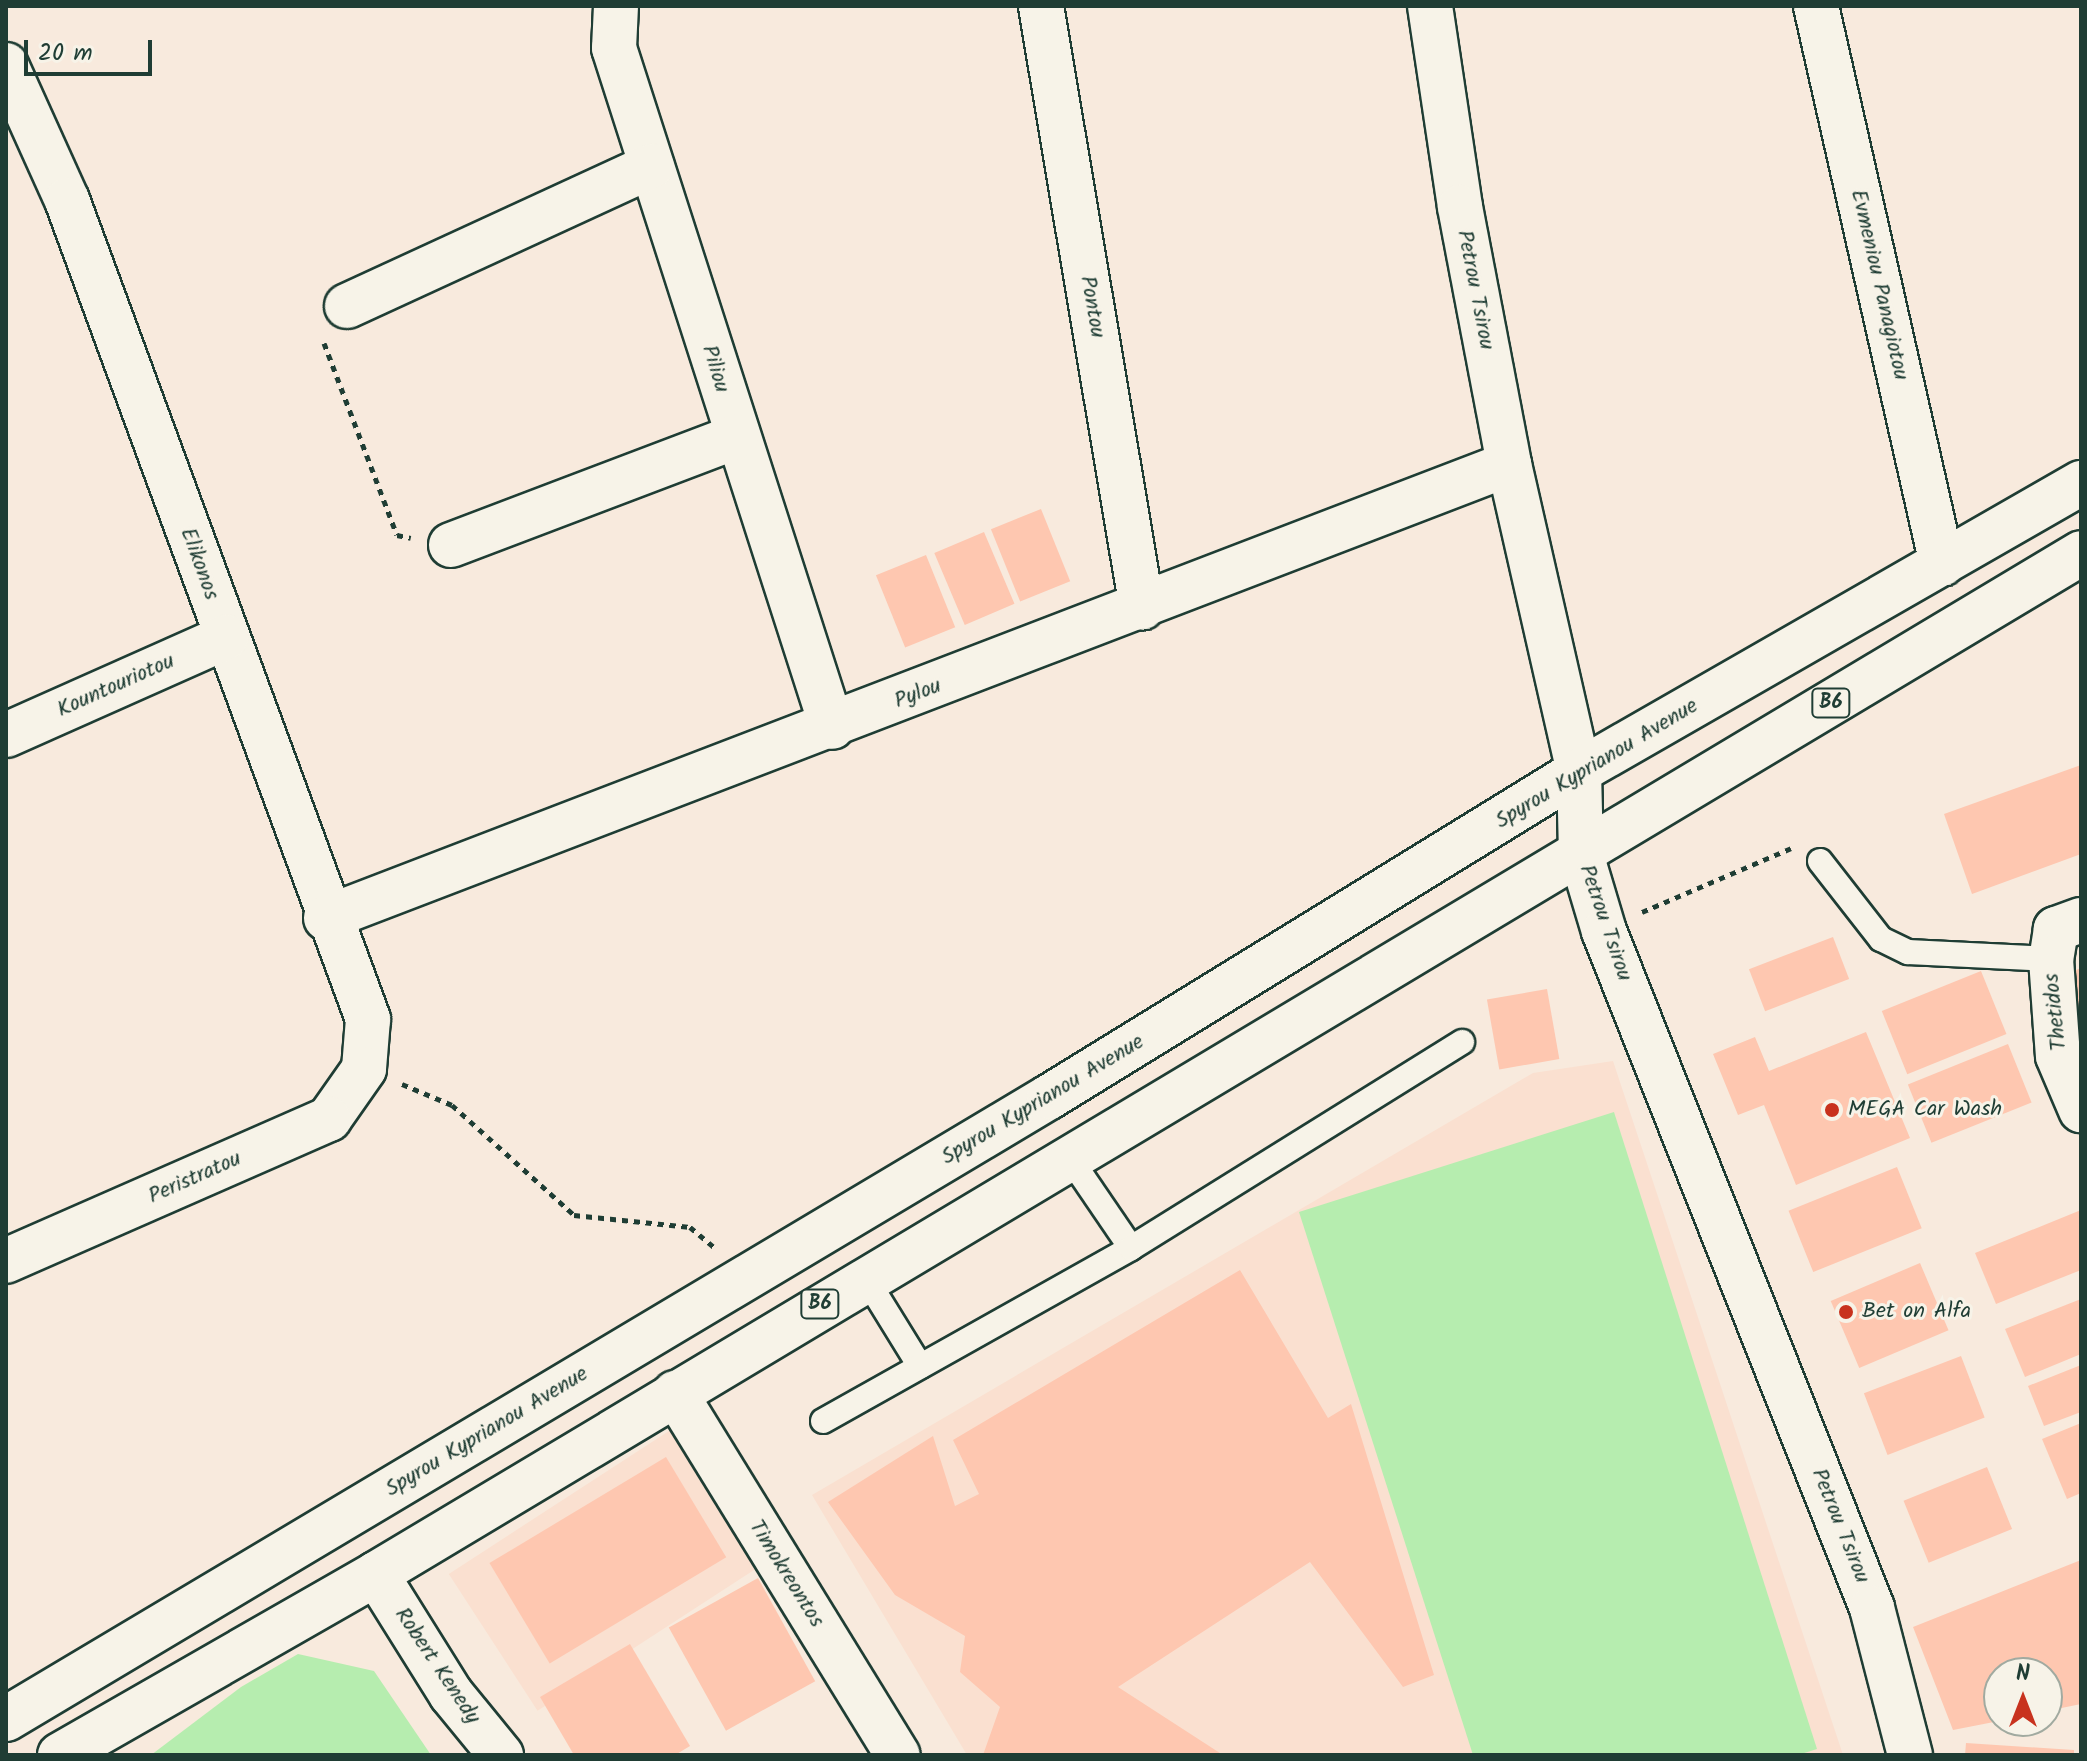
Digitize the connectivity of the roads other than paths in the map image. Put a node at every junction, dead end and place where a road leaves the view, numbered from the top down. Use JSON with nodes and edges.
{"nodes":[{"id":1,"x":1041,"y":6,"type":"edge"},
{"id":2,"x":1430,"y":6,"type":"edge"},
{"id":3,"x":1816,"y":6,"type":"edge"},
{"id":4,"x":615,"y":7,"type":"edge"},
{"id":5,"x":6,"y":65,"type":"edge"},
{"id":6,"x":651,"y":166,"type":"junction"},
{"id":7,"x":347,"y":306,"type":"road end"},
{"id":8,"x":736,"y":437,"type":"junction"},
{"id":9,"x":1509,"y":464,"type":"junction"},
{"id":10,"x":2081,"y":483,"type":"edge"},
{"id":11,"x":451,"y":545,"type":"road end"},
{"id":12,"x":2081,"y":553,"type":"edge"},
{"id":13,"x":1942,"y":564,"type":"junction"},
{"id":14,"x":1142,"y":608,"type":"junction"},
{"id":15,"x":226,"y":637,"type":"junction"},
{"id":16,"x":832,"y":727,"type":"junction"},
{"id":17,"x":6,"y":735,"type":"edge"},
{"id":18,"x":1579,"y":771,"type":"junction"},
{"id":19,"x":1581,"y":854,"type":"junction"},
{"id":20,"x":1820,"y":861,"type":"road end"},
{"id":21,"x":326,"y":918,"type":"junction"},
{"id":22,"x":2081,"y":920,"type":"edge"},
{"id":23,"x":2051,"y":959,"type":"junction"},
{"id":24,"x":1462,"y":1042,"type":"dead end"},
{"id":25,"x":364,"y":1069,"type":"joint"},
{"id":26,"x":2081,"y":1110,"type":"edge"},
{"id":27,"x":1069,"y":1157,"type":"junction"},
{"id":28,"x":1131,"y":1248,"type":"junction"},
{"id":29,"x":6,"y":1261,"type":"edge"},
{"id":30,"x":865,"y":1277,"type":"junction"},
{"id":31,"x":920,"y":1366,"type":"junction"},
{"id":32,"x":675,"y":1393,"type":"junction"},
{"id":33,"x":823,"y":1421,"type":"dead end"},
{"id":34,"x":376,"y":1574,"type":"junction"},
{"id":35,"x":6,"y":1719,"type":"edge"},
{"id":36,"x":60,"y":1755,"type":"edge"},
{"id":37,"x":501,"y":1755,"type":"edge"},
{"id":38,"x":898,"y":1755,"type":"edge"},
{"id":39,"x":1910,"y":1755,"type":"edge"}],
"edges":[{"from":1,"to":14,"type":"street","name":"Pontou"},
{"from":2,"to":9,"type":"street","name":"Petrou Tsirou"},
{"from":3,"to":13,"type":"street","name":"Evmeniou Panagiotou"},
{"from":4,"to":6,"type":"street","name":"Piliou"},
{"from":5,"to":15,"type":"street","name":"Elikonos"},
{"from":6,"to":7,"type":"street"},
{"from":6,"to":8,"type":"street","name":"Piliou"},
{"from":8,"to":11,"type":"street"},
{"from":8,"to":16,"type":"street","name":"Piliou"},
{"from":9,"to":14,"type":"street","name":"Pylou"},
{"from":9,"to":18,"type":"street","name":"Petrou Tsirou"},
{"from":10,"to":13,"type":"street","name":"Spyrou Kyprianou Avenue"},
{"from":12,"to":19,"type":"street","number":"B6"},
{"from":13,"to":18,"type":"street","name":"Spyrou Kyprianou Avenue"},
{"from":14,"to":16,"type":"street","name":"Pylou"},
{"from":15,"to":17,"type":"street","name":"Kountouriotou"},
{"from":15,"to":21,"type":"street","name":"Elikonos"},
{"from":16,"to":21,"type":"street","name":"Pylou"},
{"from":18,"to":19,"type":"street","name":"Petrou Tsirou"},
{"from":18,"to":35,"type":"street","name":"Spyrou Kyprianou Avenue"},
{"from":19,"to":27,"type":"street","number":"B6"},
{"from":19,"to":39,"type":"street","name":"Petrou Tsirou"},
{"from":20,"to":23,"type":"lane"},
{"from":21,"to":25,"type":"street","name":"Elikonos"},
{"from":22,"to":23,"type":"street"},
{"from":23,"to":26,"type":"street","name":"Thetidos"},
{"from":24,"to":28,"type":"lane"},
{"from":25,"to":29,"type":"street","name":"Peristratou"},
{"from":27,"to":28,"type":"lane"},
{"from":27,"to":30,"type":"street","number":"B6"},
{"from":28,"to":31,"type":"lane"},
{"from":30,"to":31,"type":"lane"},
{"from":30,"to":32,"type":"street","number":"B6"},
{"from":31,"to":33,"type":"lane"},
{"from":32,"to":34,"type":"street","number":"B6"},
{"from":32,"to":38,"type":"street","name":"Timokreontos"},
{"from":34,"to":36,"type":"street","number":"B6"},
{"from":34,"to":37,"type":"street","name":"Robert Kenedy"}]}
